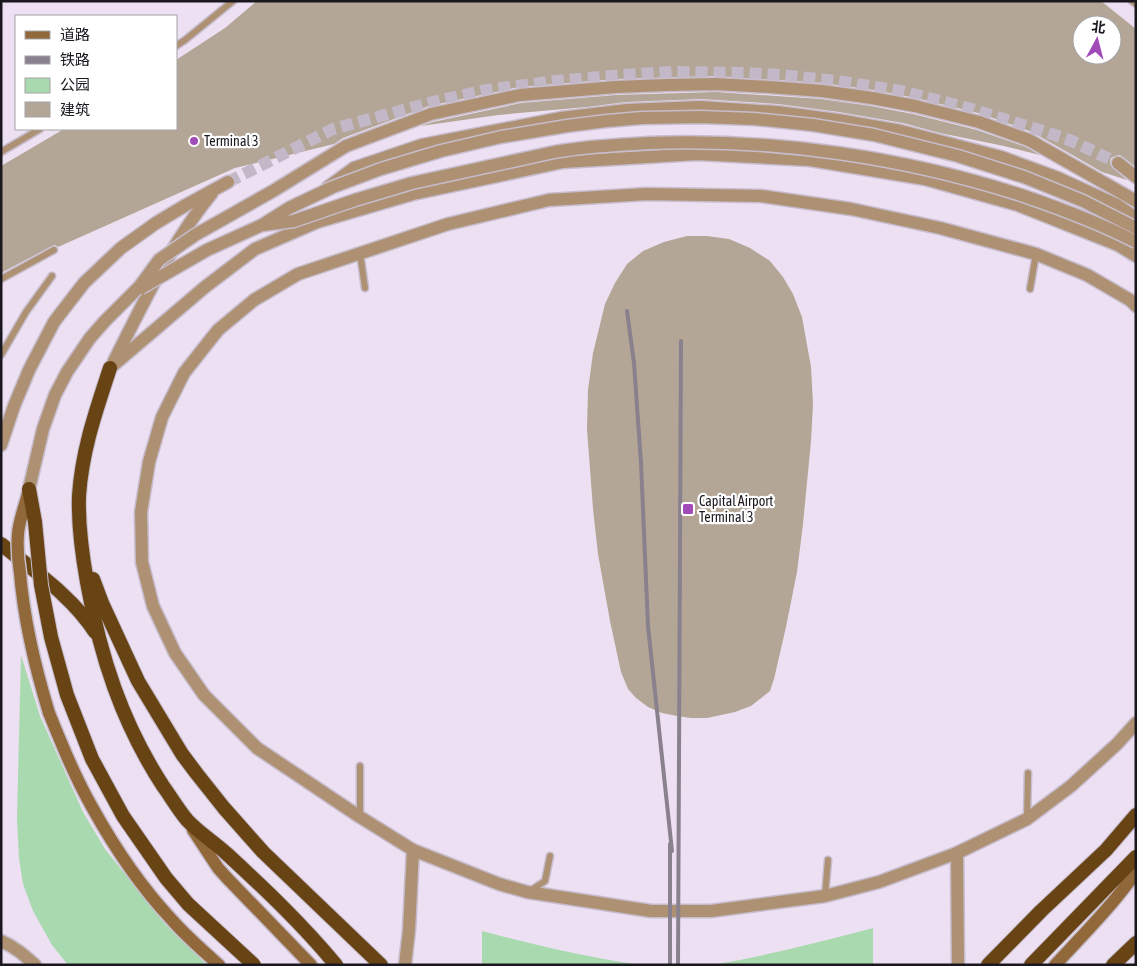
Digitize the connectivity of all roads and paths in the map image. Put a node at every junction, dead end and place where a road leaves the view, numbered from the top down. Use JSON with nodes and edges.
{"nodes":[{"id":1,"x":233,"y":1,"type":"edge"},
{"id":2,"x":1132,"y":1,"type":"edge"},
{"id":3,"x":1136,"y":4,"type":"edge"},
{"id":4,"x":178,"y":45,"type":"edge"},
{"id":5,"x":38,"y":130,"type":"edge"},
{"id":6,"x":1,"y":152,"type":"edge"},
{"id":7,"x":1136,"y":172,"type":"edge"},
{"id":8,"x":1136,"y":176,"type":"edge"},
{"id":9,"x":1136,"y":201,"type":"edge"},
{"id":10,"x":1136,"y":218,"type":"edge"},
{"id":11,"x":258,"y":227,"type":"junction"},
{"id":12,"x":1136,"y":228,"type":"edge"},
{"id":13,"x":1136,"y":242,"type":"edge"},
{"id":14,"x":54,"y":250,"type":"dead end"},
{"id":15,"x":255,"y":250,"type":"junction"},
{"id":16,"x":360,"y":254,"type":"junction"},
{"id":17,"x":1036,"y":254,"type":"junction"},
{"id":18,"x":1136,"y":256,"type":"edge"},
{"id":19,"x":52,"y":276,"type":"dead end"},
{"id":20,"x":1,"y":279,"type":"edge"},
{"id":21,"x":365,"y":288,"type":"dead end"},
{"id":22,"x":1030,"y":289,"type":"dead end"},
{"id":23,"x":135,"y":291,"type":"junction"},
{"id":24,"x":1136,"y":306,"type":"edge"},
{"id":25,"x":1,"y":355,"type":"edge"},
{"id":26,"x":110,"y":368,"type":"junction"},
{"id":27,"x":1,"y":445,"type":"edge"},
{"id":28,"x":29,"y":489,"type":"junction"},
{"id":29,"x":80,"y":540,"type":"junction"},
{"id":30,"x":1,"y":544,"type":"edge"},
{"id":31,"x":100,"y":644,"type":"junction"},
{"id":32,"x":1136,"y":723,"type":"edge"},
{"id":33,"x":360,"y":766,"type":"dead end"},
{"id":34,"x":1028,"y":774,"type":"dead end"},
{"id":35,"x":1136,"y":815,"type":"edge"},
{"id":36,"x":360,"y":817,"type":"junction"},
{"id":37,"x":187,"y":819,"type":"junction"},
{"id":38,"x":1027,"y":819,"type":"junction"},
{"id":39,"x":413,"y":850,"type":"junction"},
{"id":40,"x":957,"y":853,"type":"junction"},
{"id":41,"x":550,"y":856,"type":"dead end"},
{"id":42,"x":1136,"y":857,"type":"edge"},
{"id":43,"x":828,"y":860,"type":"dead end"},
{"id":44,"x":1136,"y":872,"type":"edge"},
{"id":45,"x":528,"y":892,"type":"junction"},
{"id":46,"x":825,"y":896,"type":"junction"},
{"id":47,"x":1,"y":941,"type":"edge"},
{"id":48,"x":1136,"y":943,"type":"edge"},
{"id":49,"x":1033,"y":962,"type":"edge"},
{"id":50,"x":35,"y":965,"type":"edge"},
{"id":51,"x":219,"y":965,"type":"edge"},
{"id":52,"x":254,"y":965,"type":"edge"},
{"id":53,"x":311,"y":965,"type":"edge"},
{"id":54,"x":336,"y":965,"type":"edge"},
{"id":55,"x":381,"y":965,"type":"edge"},
{"id":56,"x":405,"y":965,"type":"edge"},
{"id":57,"x":958,"y":965,"type":"edge"},
{"id":58,"x":988,"y":965,"type":"edge"},
{"id":59,"x":1055,"y":965,"type":"edge"},
{"id":60,"x":1113,"y":965,"type":"edge"}],
"edges":[{"from":1,"to":4,"type":"lane"},
{"from":2,"to":3,"type":"lane"},
{"from":5,"to":6,"type":"lane"},
{"from":7,"to":8,"type":"street"},
{"from":9,"to":23,"type":"street","bridge":true},
{"from":10,"to":15,"type":"street"},
{"from":11,"to":12,"type":"street","bridge":true},
{"from":11,"to":13,"type":"street","bridge":true},
{"from":11,"to":23,"type":"street","bridge":true},
{"from":14,"to":20,"type":"lane"},
{"from":15,"to":18,"type":"street"},
{"from":15,"to":26,"type":"street"},
{"from":16,"to":17,"type":"street"},
{"from":16,"to":21,"type":"lane"},
{"from":16,"to":36,"type":"street"},
{"from":17,"to":22,"type":"lane"},
{"from":17,"to":24,"type":"street"},
{"from":19,"to":25,"type":"lane"},
{"from":23,"to":28,"type":"street","bridge":true},
{"from":26,"to":27,"type":"street"},
{"from":26,"to":29,"type":"highway"},
{"from":28,"to":51,"type":"main road","bridge":true},
{"from":28,"to":52,"type":"highway","bridge":true},
{"from":29,"to":31,"type":"highway"},
{"from":29,"to":55,"type":"highway"},
{"from":30,"to":31,"type":"highway"},
{"from":31,"to":37,"type":"highway"},
{"from":32,"to":38,"type":"street"},
{"from":33,"to":36,"type":"lane"},
{"from":34,"to":38,"type":"lane"},
{"from":35,"to":58,"type":"highway"},
{"from":36,"to":39,"type":"street"},
{"from":37,"to":53,"type":"main road"},
{"from":37,"to":54,"type":"highway"},
{"from":38,"to":40,"type":"street"},
{"from":39,"to":45,"type":"street"},
{"from":39,"to":56,"type":"street"},
{"from":40,"to":46,"type":"street"},
{"from":40,"to":57,"type":"street"},
{"from":41,"to":45,"type":"lane"},
{"from":42,"to":49,"type":"highway"},
{"from":43,"to":46,"type":"lane"},
{"from":44,"to":59,"type":"main road"},
{"from":45,"to":46,"type":"street"},
{"from":47,"to":50,"type":"street"},
{"from":48,"to":60,"type":"highway"}]}
